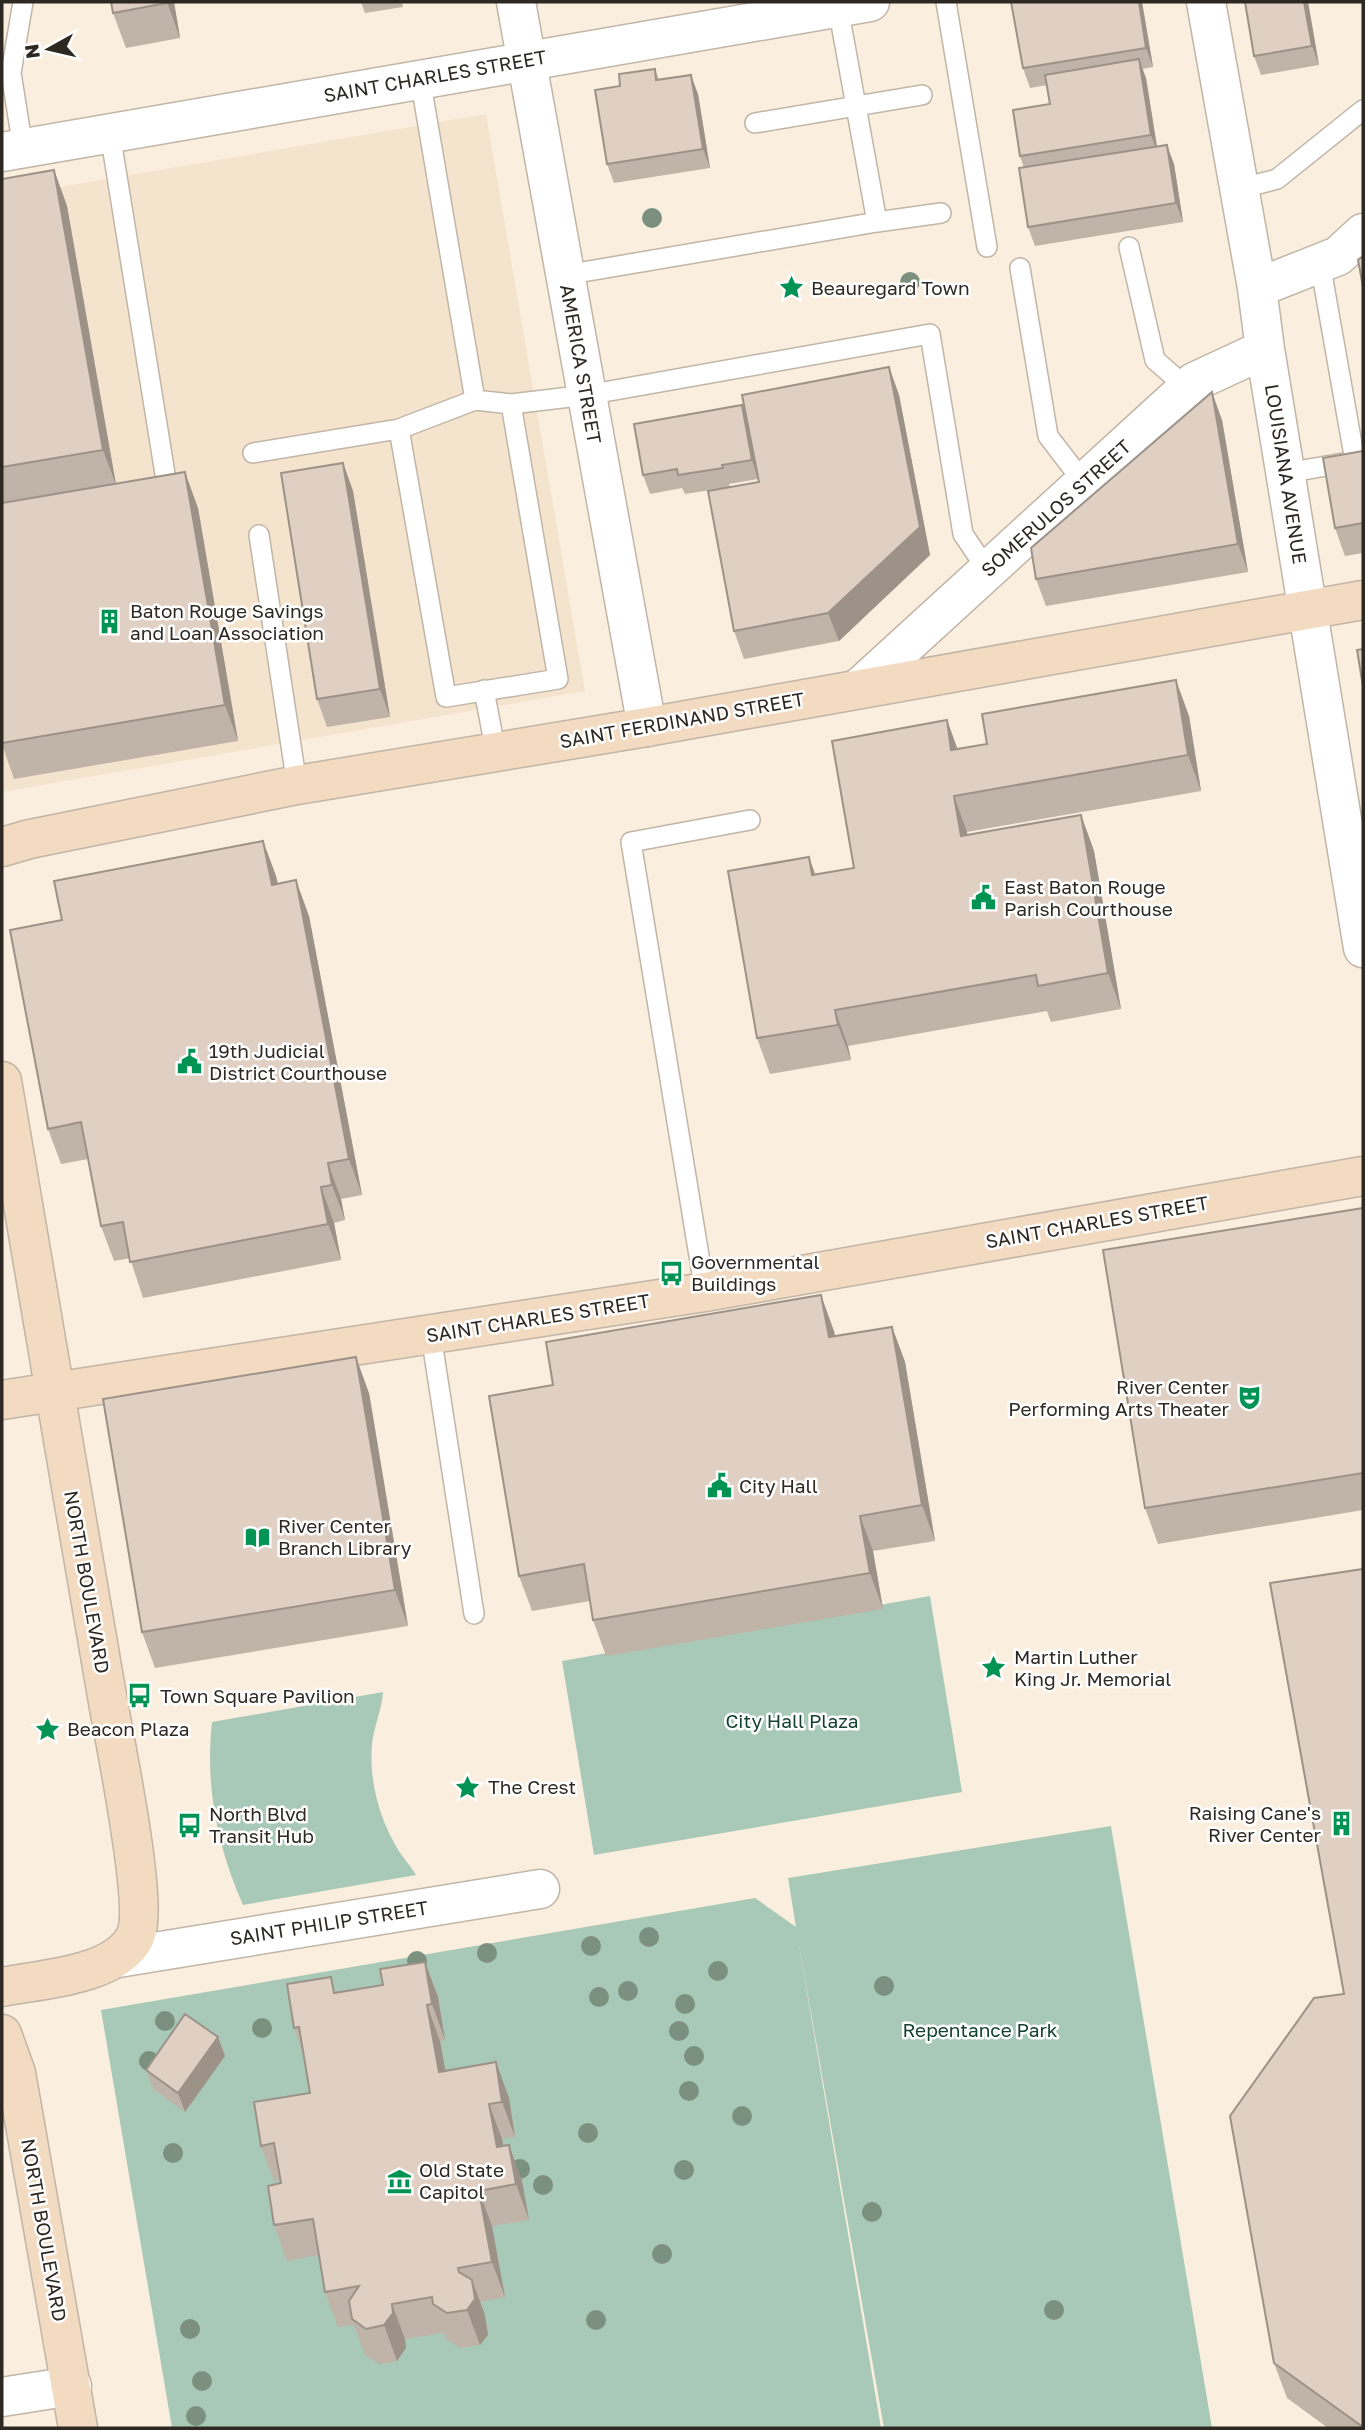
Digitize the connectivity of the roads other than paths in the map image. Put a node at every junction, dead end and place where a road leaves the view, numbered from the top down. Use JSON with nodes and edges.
{"nodes":[{"id":1,"x":23,"y":2,"type":"edge"},
{"id":2,"x":516,"y":2,"type":"edge"},
{"id":3,"x":946,"y":2,"type":"edge"},
{"id":4,"x":1206,"y":2,"type":"edge"},
{"id":5,"x":854,"y":4,"type":"edge"},
{"id":6,"x":526,"y":60,"type":"junction"},
{"id":7,"x":420,"y":78,"type":"junction"},
{"id":8,"x":922,"y":95,"type":"dead end"},
{"id":9,"x":855,"y":105,"type":"junction"},
{"id":10,"x":1363,"y":110,"type":"edge"},
{"id":11,"x":755,"y":123,"type":"dead end"},
{"id":12,"x":110,"y":133,"type":"junction"},
{"id":13,"x":12,"y":150,"type":"edge"},
{"id":14,"x":1239,"y":189,"type":"junction"},
{"id":15,"x":940,"y":213,"type":"dead end"},
{"id":16,"x":877,"y":222,"type":"junction"},
{"id":17,"x":1363,"y":233,"type":"edge"},
{"id":18,"x":987,"y":247,"type":"dead end"},
{"id":19,"x":1129,"y":247,"type":"dead end"},
{"id":20,"x":1320,"y":263,"type":"junction"},
{"id":21,"x":1020,"y":268,"type":"dead end"},
{"id":22,"x":565,"y":275,"type":"junction"},
{"id":23,"x":1257,"y":288,"type":"junction"},
{"id":24,"x":1265,"y":349,"type":"junction"},
{"id":25,"x":1187,"y":388,"type":"junction"},
{"id":26,"x":587,"y":395,"type":"junction"},
{"id":27,"x":475,"y":400,"type":"junction"},
{"id":28,"x":511,"y":404,"type":"junction"},
{"id":29,"x":399,"y":429,"type":"junction"},
{"id":30,"x":253,"y":453,"type":"dead end"},
{"id":31,"x":1286,"y":473,"type":"junction"},
{"id":32,"x":1084,"y":483,"type":"junction"},
{"id":33,"x":139,"y":517,"type":"edge"},
{"id":34,"x":259,"y":534,"type":"dead end"},
{"id":35,"x":988,"y":571,"type":"junction"},
{"id":36,"x":1363,"y":600,"type":"edge"},
{"id":37,"x":1308,"y":610,"type":"junction"},
{"id":38,"x":859,"y":688,"type":"junction"},
{"id":39,"x":484,"y":690,"type":"junction"},
{"id":40,"x":647,"y":727,"type":"junction"},
{"id":41,"x":496,"y":752,"type":"junction"},
{"id":42,"x":297,"y":785,"type":"junction"},
{"id":43,"x":1353,"y":819,"type":"edge"},
{"id":44,"x":750,"y":820,"type":"dead end"},
{"id":45,"x":2,"y":847,"type":"edge"},
{"id":46,"x":1363,"y":948,"type":"edge"},
{"id":47,"x":2,"y":1081,"type":"edge"},
{"id":48,"x":1363,"y":1176,"type":"edge"},
{"id":49,"x":705,"y":1292,"type":"junction"},
{"id":50,"x":431,"y":1335,"type":"junction"},
{"id":51,"x":55,"y":1392,"type":"junction"},
{"id":52,"x":2,"y":1400,"type":"edge"},
{"id":53,"x":474,"y":1614,"type":"dead end"},
{"id":54,"x":540,"y":1889,"type":"dead end"},
{"id":55,"x":118,"y":1958,"type":"junction"},
{"id":56,"x":2,"y":1987,"type":"edge"},
{"id":57,"x":2,"y":2034,"type":"edge"},
{"id":58,"x":72,"y":2386,"type":"junction"},
{"id":59,"x":2,"y":2398,"type":"edge"},
{"id":60,"x":79,"y":2428,"type":"edge"}],
"edges":[{"from":1,"to":13,"type":"lane"},
{"from":2,"to":6,"type":"street","name":"AMERICA STREET"},
{"from":3,"to":18,"type":"lane"},
{"from":4,"to":14,"type":"street","name":"LOUISIANA AVENUE"},
{"from":5,"to":6,"type":"street","name":"SAINT CHARLES STREET"},
{"from":5,"to":9,"type":"lane"},
{"from":6,"to":7,"type":"street","name":"SAINT CHARLES STREET"},
{"from":6,"to":22,"type":"street","name":"AMERICA STREET"},
{"from":7,"to":12,"type":"street","name":"SAINT CHARLES STREET"},
{"from":7,"to":27,"type":"lane"},
{"from":8,"to":9,"type":"lane"},
{"from":9,"to":11,"type":"lane"},
{"from":9,"to":16,"type":"lane"},
{"from":10,"to":14,"type":"lane"},
{"from":12,"to":13,"type":"street","name":"SAINT CHARLES STREET"},
{"from":12,"to":33,"type":"lane"},
{"from":14,"to":23,"type":"street","name":"LOUISIANA AVENUE"},
{"from":15,"to":16,"type":"lane"},
{"from":16,"to":22,"type":"lane"},
{"from":17,"to":20,"type":"street"},
{"from":19,"to":25,"type":"lane"},
{"from":20,"to":23,"type":"street"},
{"from":20,"to":31,"type":"lane"},
{"from":21,"to":32,"type":"lane"},
{"from":22,"to":26,"type":"street","name":"AMERICA STREET"},
{"from":23,"to":24,"type":"street","name":"LOUISIANA AVENUE"},
{"from":24,"to":25,"type":"street","name":"SOMERULOS STREET"},
{"from":24,"to":31,"type":"street","name":"LOUISIANA AVENUE"},
{"from":25,"to":32,"type":"street","name":"SOMERULOS STREET"},
{"from":26,"to":28,"type":"lane"},
{"from":26,"to":35,"type":"lane"},
{"from":26,"to":40,"type":"street","name":"AMERICA STREET"},
{"from":27,"to":28,"type":"lane"},
{"from":27,"to":29,"type":"lane"},
{"from":28,"to":39,"type":"lane"},
{"from":29,"to":30,"type":"lane"},
{"from":29,"to":39,"type":"lane"},
{"from":31,"to":37,"type":"street","name":"LOUISIANA AVENUE"},
{"from":32,"to":35,"type":"street","name":"SOMERULOS STREET"},
{"from":34,"to":42,"type":"lane"},
{"from":35,"to":38,"type":"street","name":"SOMERULOS STREET"},
{"from":36,"to":37,"type":"street","name":"SAINT FERDINAND STREET"},
{"from":37,"to":38,"type":"street","name":"SAINT FERDINAND STREET"},
{"from":37,"to":43,"type":"street","name":"LOUISIANA AVENUE"},
{"from":38,"to":40,"type":"street","name":"SAINT FERDINAND STREET"},
{"from":39,"to":41,"type":"lane"},
{"from":40,"to":41,"type":"street","name":"SAINT FERDINAND STREET"},
{"from":41,"to":42,"type":"street","name":"SAINT FERDINAND STREET"},
{"from":42,"to":45,"type":"street","name":"SAINT FERDINAND STREET"},
{"from":43,"to":46,"type":"street","name":"LOUISIANA AVENUE"},
{"from":44,"to":49,"type":"lane"},
{"from":47,"to":51,"type":"street","name":"NORTH BOULEVARD"},
{"from":48,"to":49,"type":"street","name":"SAINT CHARLES STREET"},
{"from":49,"to":50,"type":"street","name":"SAINT CHARLES STREET"},
{"from":50,"to":51,"type":"street","name":"SAINT CHARLES STREET"},
{"from":50,"to":53,"type":"lane"},
{"from":51,"to":52,"type":"street","name":"SAINT CHARLES STREET"},
{"from":51,"to":55,"type":"street","name":"NORTH BOULEVARD"},
{"from":54,"to":55,"type":"street","name":"SAINT PHILIP STREET"},
{"from":55,"to":56,"type":"street"},
{"from":57,"to":58,"type":"street","name":"NORTH BOULEVARD"},
{"from":58,"to":59,"type":"street"},
{"from":58,"to":60,"type":"street","name":"NORTH BOULEVARD"}]}
